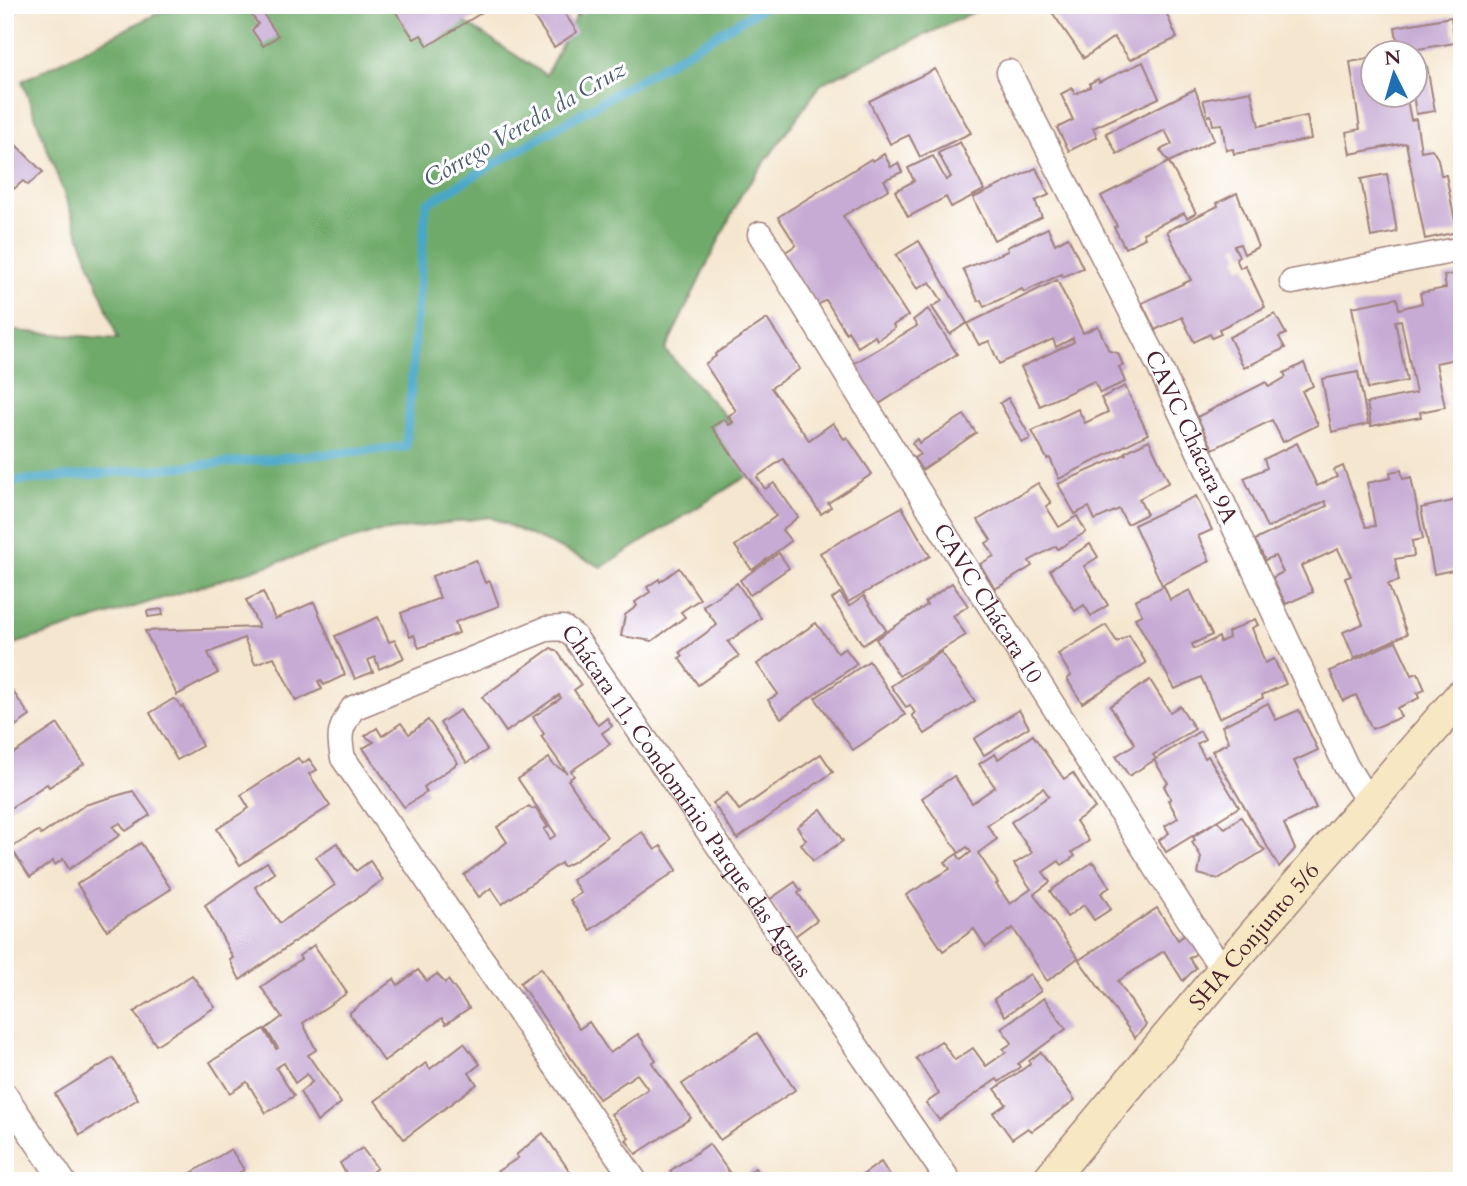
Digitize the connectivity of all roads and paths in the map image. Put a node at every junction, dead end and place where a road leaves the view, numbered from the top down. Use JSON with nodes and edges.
{"nodes":[{"id":1,"x":1009,"y":72,"type":"dead end"},
{"id":2,"x":760,"y":234,"type":"dead end"},
{"id":3,"x":1462,"y":249,"type":"edge"},
{"id":4,"x":1292,"y":282,"type":"dead end"},
{"id":5,"x":1462,"y":695,"type":"edge"},
{"id":6,"x":1368,"y":803,"type":"junction"},
{"id":7,"x":1224,"y":970,"type":"junction"},
{"id":8,"x":5,"y":1095,"type":"edge"},
{"id":9,"x":62,"y":1181,"type":"edge"},
{"id":10,"x":635,"y":1181,"type":"edge"},
{"id":11,"x":949,"y":1181,"type":"edge"},
{"id":12,"x":1048,"y":1181,"type":"edge"}],
"edges":[{"from":1,"to":6,"type":"street","name":"CAVC Chácara 9A"},
{"from":2,"to":7,"type":"street","name":"CAVC Chácara 10"},
{"from":3,"to":4,"type":"street"},
{"from":5,"to":6,"type":"street","name":"SHA Conjunto 5/6"},
{"from":6,"to":7,"type":"street","name":"SHA Conjunto 5/6"},
{"from":7,"to":12,"type":"street","name":"SHA Conjunto 5/6"},
{"from":8,"to":9,"type":"street"},
{"from":10,"to":11,"type":"street","name":"Chácara 11, Condomínio Parque das Águas"}]}
